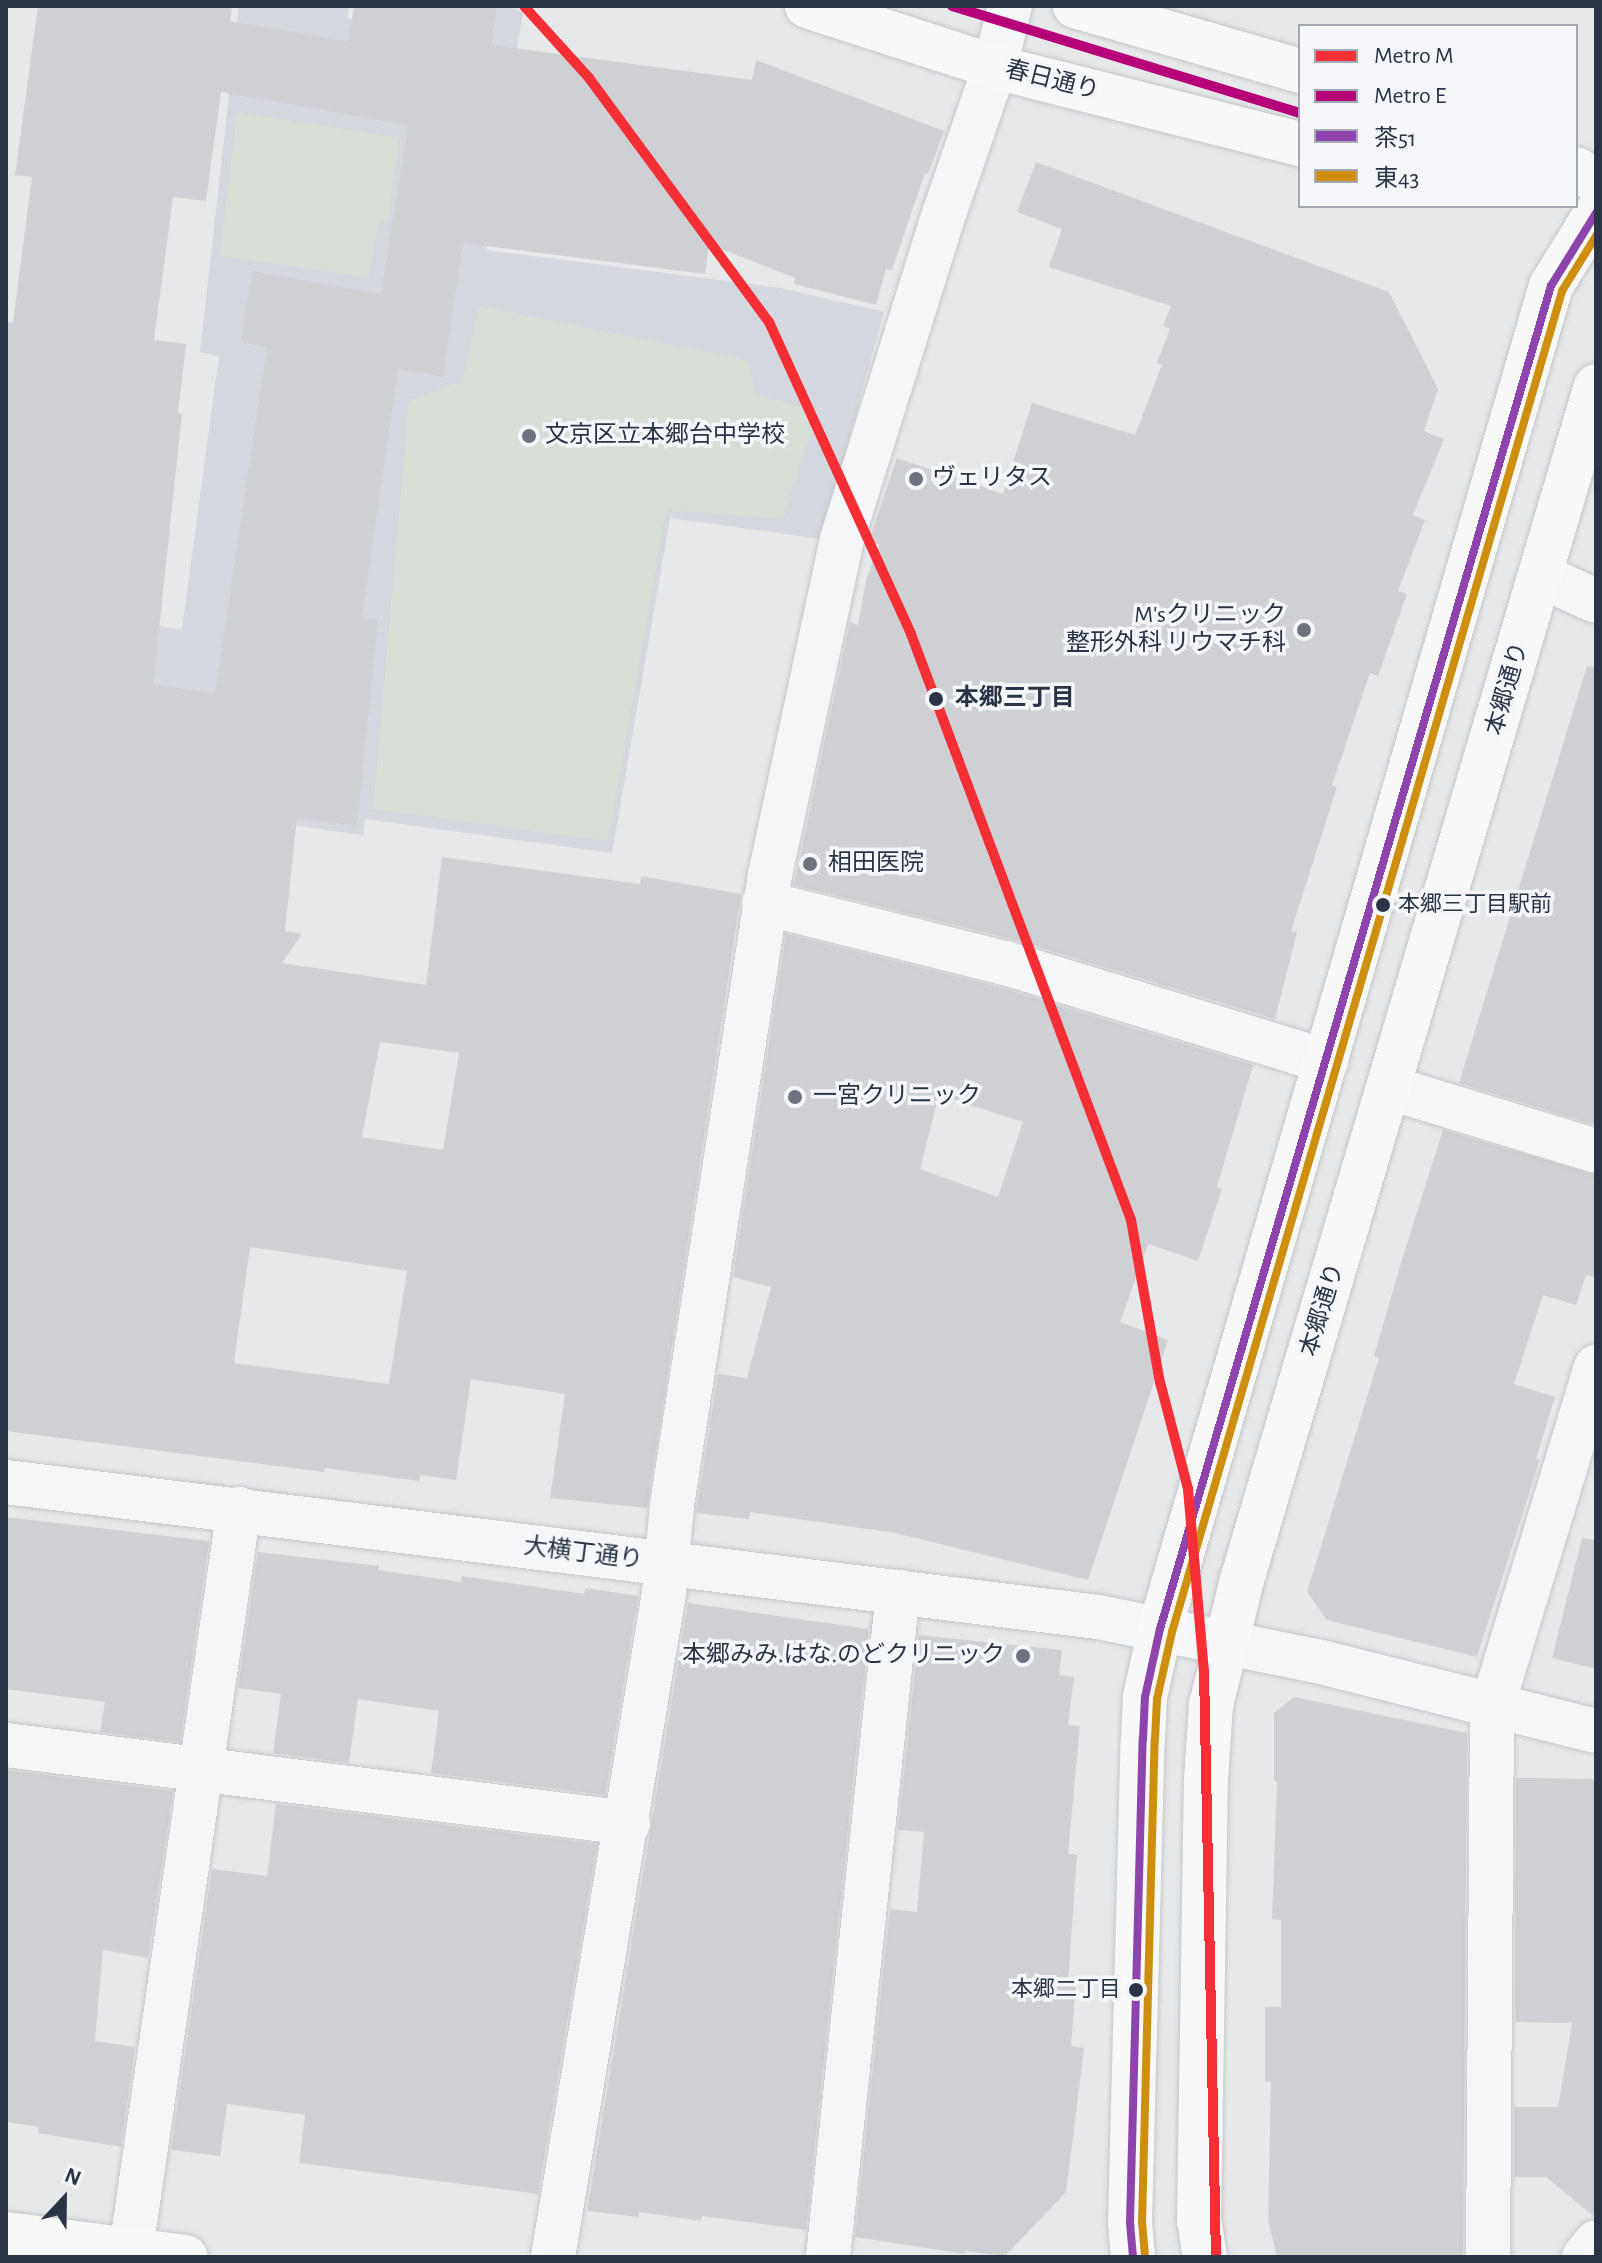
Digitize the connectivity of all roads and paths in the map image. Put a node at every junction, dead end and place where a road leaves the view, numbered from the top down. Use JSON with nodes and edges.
{"nodes":[{"id":1,"x":807,"y":6,"type":"edge"},
{"id":2,"x":1010,"y":6,"type":"edge"},
{"id":3,"x":1075,"y":6,"type":"edge"},
{"id":4,"x":995,"y":67,"type":"junction"},
{"id":5,"x":1298,"y":70,"type":"edge"},
{"id":6,"x":1298,"y":143,"type":"edge"},
{"id":7,"x":1578,"y":170,"type":"edge"},
{"id":8,"x":1596,"y":181,"type":"edge"},
{"id":9,"x":1596,"y":213,"type":"edge"},
{"id":10,"x":1596,"y":386,"type":"edge"},
{"id":11,"x":1541,"y":576,"type":"junction"},
{"id":12,"x":1596,"y":601,"type":"edge"},
{"id":13,"x":764,"y":903,"type":"junction"},
{"id":14,"x":1326,"y":1061,"type":"junction"},
{"id":15,"x":1390,"y":1088,"type":"junction"},
{"id":16,"x":1596,"y":1151,"type":"edge"},
{"id":17,"x":1596,"y":1367,"type":"edge"},
{"id":18,"x":1584,"y":1448,"type":"edge"},
{"id":19,"x":6,"y":1482,"type":"edge"},
{"id":20,"x":239,"y":1509,"type":"junction"},
{"id":21,"x":669,"y":1564,"type":"junction"},
{"id":22,"x":898,"y":1592,"type":"junction"},
{"id":23,"x":1160,"y":1629,"type":"junction"},
{"id":24,"x":1225,"y":1643,"type":"junction"},
{"id":25,"x":1492,"y":1707,"type":"junction"},
{"id":26,"x":1596,"y":1731,"type":"edge"},
{"id":27,"x":6,"y":1745,"type":"edge"},
{"id":28,"x":202,"y":1770,"type":"junction"},
{"id":29,"x":628,"y":1823,"type":"junction"},
{"id":30,"x":6,"y":2234,"type":"edge"},
{"id":31,"x":1596,"y":2242,"type":"edge"},
{"id":32,"x":131,"y":2250,"type":"junction"},
{"id":33,"x":186,"y":2257,"type":"edge"},
{"id":34,"x":553,"y":2257,"type":"edge"},
{"id":35,"x":828,"y":2257,"type":"edge"},
{"id":36,"x":1133,"y":2257,"type":"edge"},
{"id":37,"x":1205,"y":2257,"type":"edge"},
{"id":38,"x":1488,"y":2257,"type":"edge"},
{"id":39,"x":1584,"y":2257,"type":"edge"}],
"edges":[{"from":1,"to":4,"type":"main road","name":"春日通り"},
{"from":2,"to":4,"type":"street"},
{"from":3,"to":5,"type":"main road"},
{"from":4,"to":6,"type":"main road","name":"春日通り"},
{"from":4,"to":13,"type":"street"},
{"from":7,"to":8,"type":"main road"},
{"from":9,"to":14,"type":"main road"},
{"from":10,"to":11,"type":"main road","name":"本郷通り"},
{"from":11,"to":12,"type":"street"},
{"from":11,"to":15,"type":"main road","name":"本郷通り"},
{"from":13,"to":14,"type":"street"},
{"from":13,"to":21,"type":"street"},
{"from":14,"to":23,"type":"main road"},
{"from":15,"to":16,"type":"street"},
{"from":15,"to":24,"type":"main road","name":"本郷通り"},
{"from":17,"to":18,"type":"street"},
{"from":18,"to":25,"type":"street"},
{"from":19,"to":20,"type":"street","name":"大横丁通り"},
{"from":20,"to":21,"type":"street","name":"大横丁通り"},
{"from":20,"to":28,"type":"street"},
{"from":21,"to":22,"type":"street","name":"大横丁通り"},
{"from":21,"to":29,"type":"street"},
{"from":22,"to":23,"type":"street","name":"大横丁通り"},
{"from":22,"to":35,"type":"street"},
{"from":23,"to":24,"type":"street","name":"大横丁通り"},
{"from":23,"to":36,"type":"main road"},
{"from":24,"to":25,"type":"street","name":"大横丁通り"},
{"from":24,"to":37,"type":"main road","name":"本郷通り"},
{"from":25,"to":26,"type":"street","name":"大横丁通り"},
{"from":25,"to":38,"type":"street"},
{"from":27,"to":28,"type":"street"},
{"from":28,"to":29,"type":"street"},
{"from":28,"to":32,"type":"street"},
{"from":29,"to":34,"type":"street"},
{"from":30,"to":32,"type":"main road"},
{"from":31,"to":39,"type":"street"},
{"from":32,"to":33,"type":"main road"}]}
